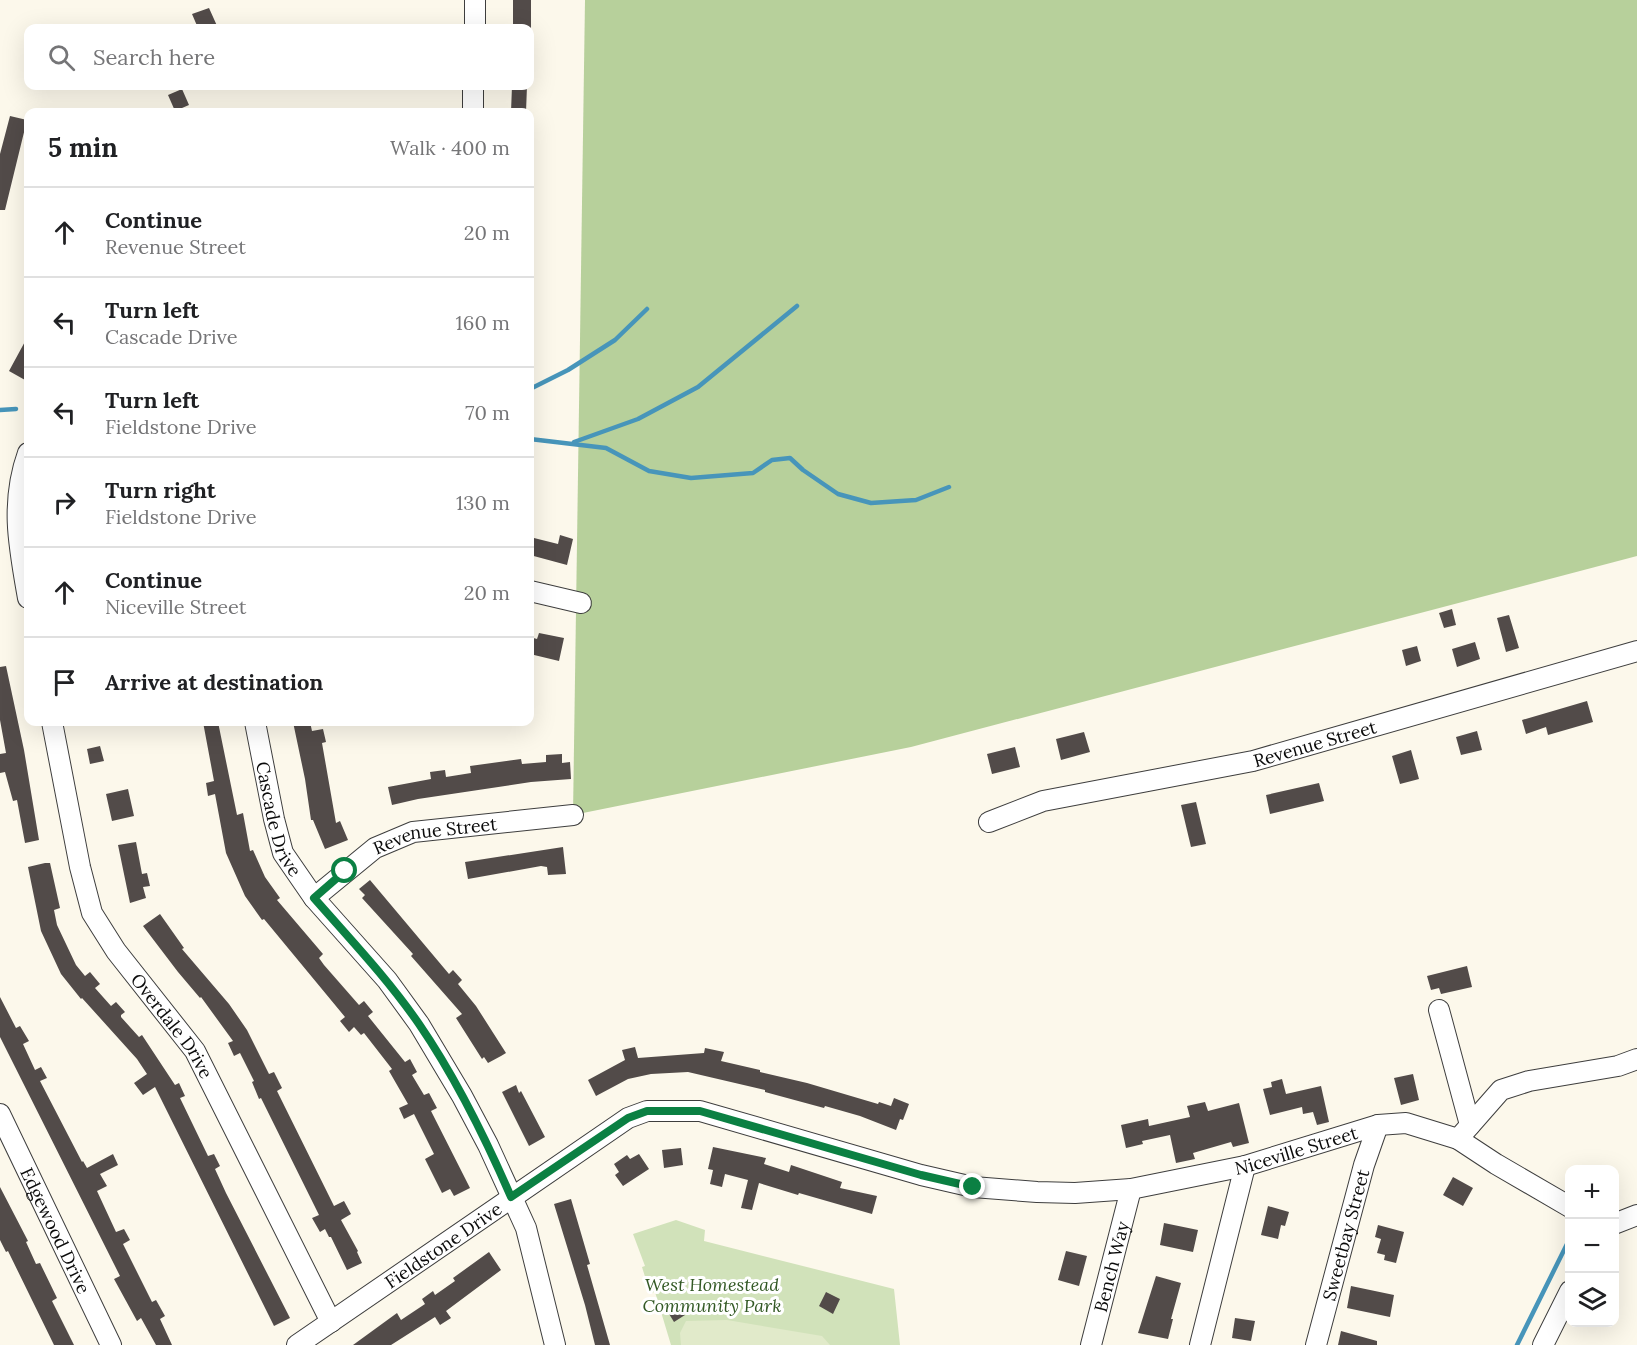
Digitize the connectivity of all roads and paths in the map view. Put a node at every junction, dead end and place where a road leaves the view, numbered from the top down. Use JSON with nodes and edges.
{"nodes":[{"id":1,"x":475,"y":0,"type":"edge"},
{"id":2,"x":475,"y":24,"type":"edge"},
{"id":3,"x":473,"y":90,"type":"edge"},
{"id":4,"x":473,"y":108,"type":"edge"},
{"id":5,"x":24,"y":469,"type":"edge"},
{"id":6,"x":15,"y":529,"type":"edge"},
{"id":7,"x":24,"y":577,"type":"edge"},
{"id":8,"x":534,"y":592,"type":"edge"},
{"id":9,"x":581,"y":603,"type":"dead end"},
{"id":10,"x":1637,"y":651,"type":"edge"},
{"id":11,"x":53,"y":726,"type":"edge"},
{"id":12,"x":256,"y":726,"type":"edge"},
{"id":13,"x":573,"y":815,"type":"dead end"},
{"id":14,"x":989,"y":822,"type":"dead end"},
{"id":15,"x":314,"y":898,"type":"junction"},
{"id":16,"x":1439,"y":1010,"type":"dead end"},
{"id":17,"x":1637,"y":1059,"type":"edge"},
{"id":18,"x":0,"y":1114,"type":"edge"},
{"id":19,"x":1378,"y":1125,"type":"junction"},
{"id":20,"x":1464,"y":1132,"type":"junction"},
{"id":21,"x":1245,"y":1166,"type":"junction"},
{"id":22,"x":930,"y":1177,"type":"joint"},
{"id":23,"x":1131,"y":1189,"type":"junction"},
{"id":24,"x":511,"y":1197,"type":"junction"},
{"id":25,"x":1565,"y":1205,"type":"edge"},
{"id":26,"x":1637,"y":1215,"type":"edge"},
{"id":27,"x":1619,"y":1222,"type":"edge"},
{"id":28,"x":1565,"y":1299,"type":"edge"},
{"id":29,"x":331,"y":1322,"type":"junction"},
{"id":30,"x":111,"y":1345,"type":"edge"},
{"id":31,"x":297,"y":1345,"type":"edge"},
{"id":32,"x":555,"y":1345,"type":"edge"},
{"id":33,"x":1091,"y":1345,"type":"edge"},
{"id":34,"x":1200,"y":1345,"type":"edge"},
{"id":35,"x":1316,"y":1345,"type":"edge"},
{"id":36,"x":1543,"y":1345,"type":"edge"}],
"edges":[{"from":1,"to":2,"type":"street"},
{"from":3,"to":4,"type":"street"},
{"from":5,"to":6,"type":"street"},
{"from":6,"to":7,"type":"street"},
{"from":8,"to":9,"type":"street"},
{"from":10,"to":14,"type":"street","name":"Revenue Street"},
{"from":11,"to":29,"type":"street","name":"Overdale Drive"},
{"from":12,"to":15,"type":"street","name":"Cascade Drive"},
{"from":13,"to":15,"type":"street","name":"Revenue Street"},
{"from":15,"to":24,"type":"street","name":"Cascade Drive"},
{"from":16,"to":20,"type":"street"},
{"from":17,"to":20,"type":"street"},
{"from":18,"to":30,"type":"street","name":"Edgewood Drive"},
{"from":19,"to":20,"type":"street","name":"Niceville Street"},
{"from":19,"to":21,"type":"street","name":"Niceville Street"},
{"from":19,"to":35,"type":"street","name":"Sweetbay Street"},
{"from":20,"to":25,"type":"street","name":"Niceville Street"},
{"from":21,"to":23,"type":"street","name":"Niceville Street"},
{"from":21,"to":34,"type":"street"},
{"from":22,"to":23,"type":"street","name":"Niceville Street"},
{"from":22,"to":24,"type":"street","name":"Fieldstone Drive"},
{"from":23,"to":33,"type":"street","name":"Bench Way"},
{"from":24,"to":29,"type":"street","name":"Fieldstone Drive"},
{"from":24,"to":32,"type":"street","name":"Cascade Drive"},
{"from":26,"to":27,"type":"street"},
{"from":28,"to":36,"type":"street"},
{"from":29,"to":31,"type":"street","name":"Fieldstone Drive"}]}
